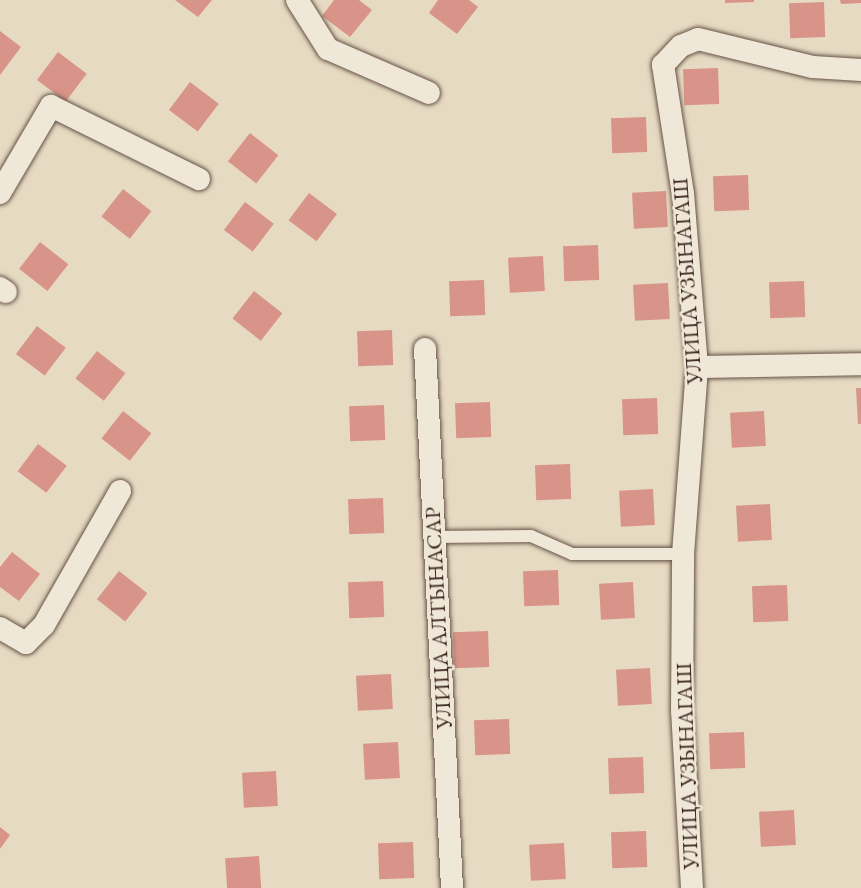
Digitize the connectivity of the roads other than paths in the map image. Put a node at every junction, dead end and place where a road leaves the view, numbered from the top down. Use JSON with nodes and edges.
{"nodes":[{"id":1,"x":297,"y":0,"type":"edge"},
{"id":2,"x":861,"y":70,"type":"edge"},
{"id":3,"x":429,"y":93,"type":"dead end"},
{"id":4,"x":199,"y":179,"type":"dead end"},
{"id":5,"x":0,"y":193,"type":"edge"},
{"id":6,"x":425,"y":349,"type":"dead end"},
{"id":7,"x":861,"y":364,"type":"edge"},
{"id":8,"x":697,"y":367,"type":"junction"},
{"id":9,"x":120,"y":491,"type":"dead end"},
{"id":10,"x":434,"y":537,"type":"junction"},
{"id":11,"x":683,"y":554,"type":"junction"},
{"id":12,"x":0,"y":628,"type":"edge"},
{"id":13,"x":452,"y":888,"type":"edge"},
{"id":14,"x":692,"y":888,"type":"edge"}],
"edges":[{"from":1,"to":3,"type":"street"},
{"from":2,"to":8,"type":"street","name":"УЛИЦА УЗЫНАГАШ"},
{"from":4,"to":5,"type":"street"},
{"from":6,"to":10,"type":"street","name":"УЛИЦА АЛТЫНАСАР"},
{"from":7,"to":8,"type":"street"},
{"from":8,"to":11,"type":"street","name":"УЛИЦА УЗЫНАГАШ"},
{"from":9,"to":12,"type":"street"},
{"from":10,"to":11,"type":"lane"},
{"from":10,"to":13,"type":"street","name":"УЛИЦА АЛТЫНАСАР"},
{"from":11,"to":14,"type":"street","name":"УЛИЦА УЗЫНАГАШ"}]}
